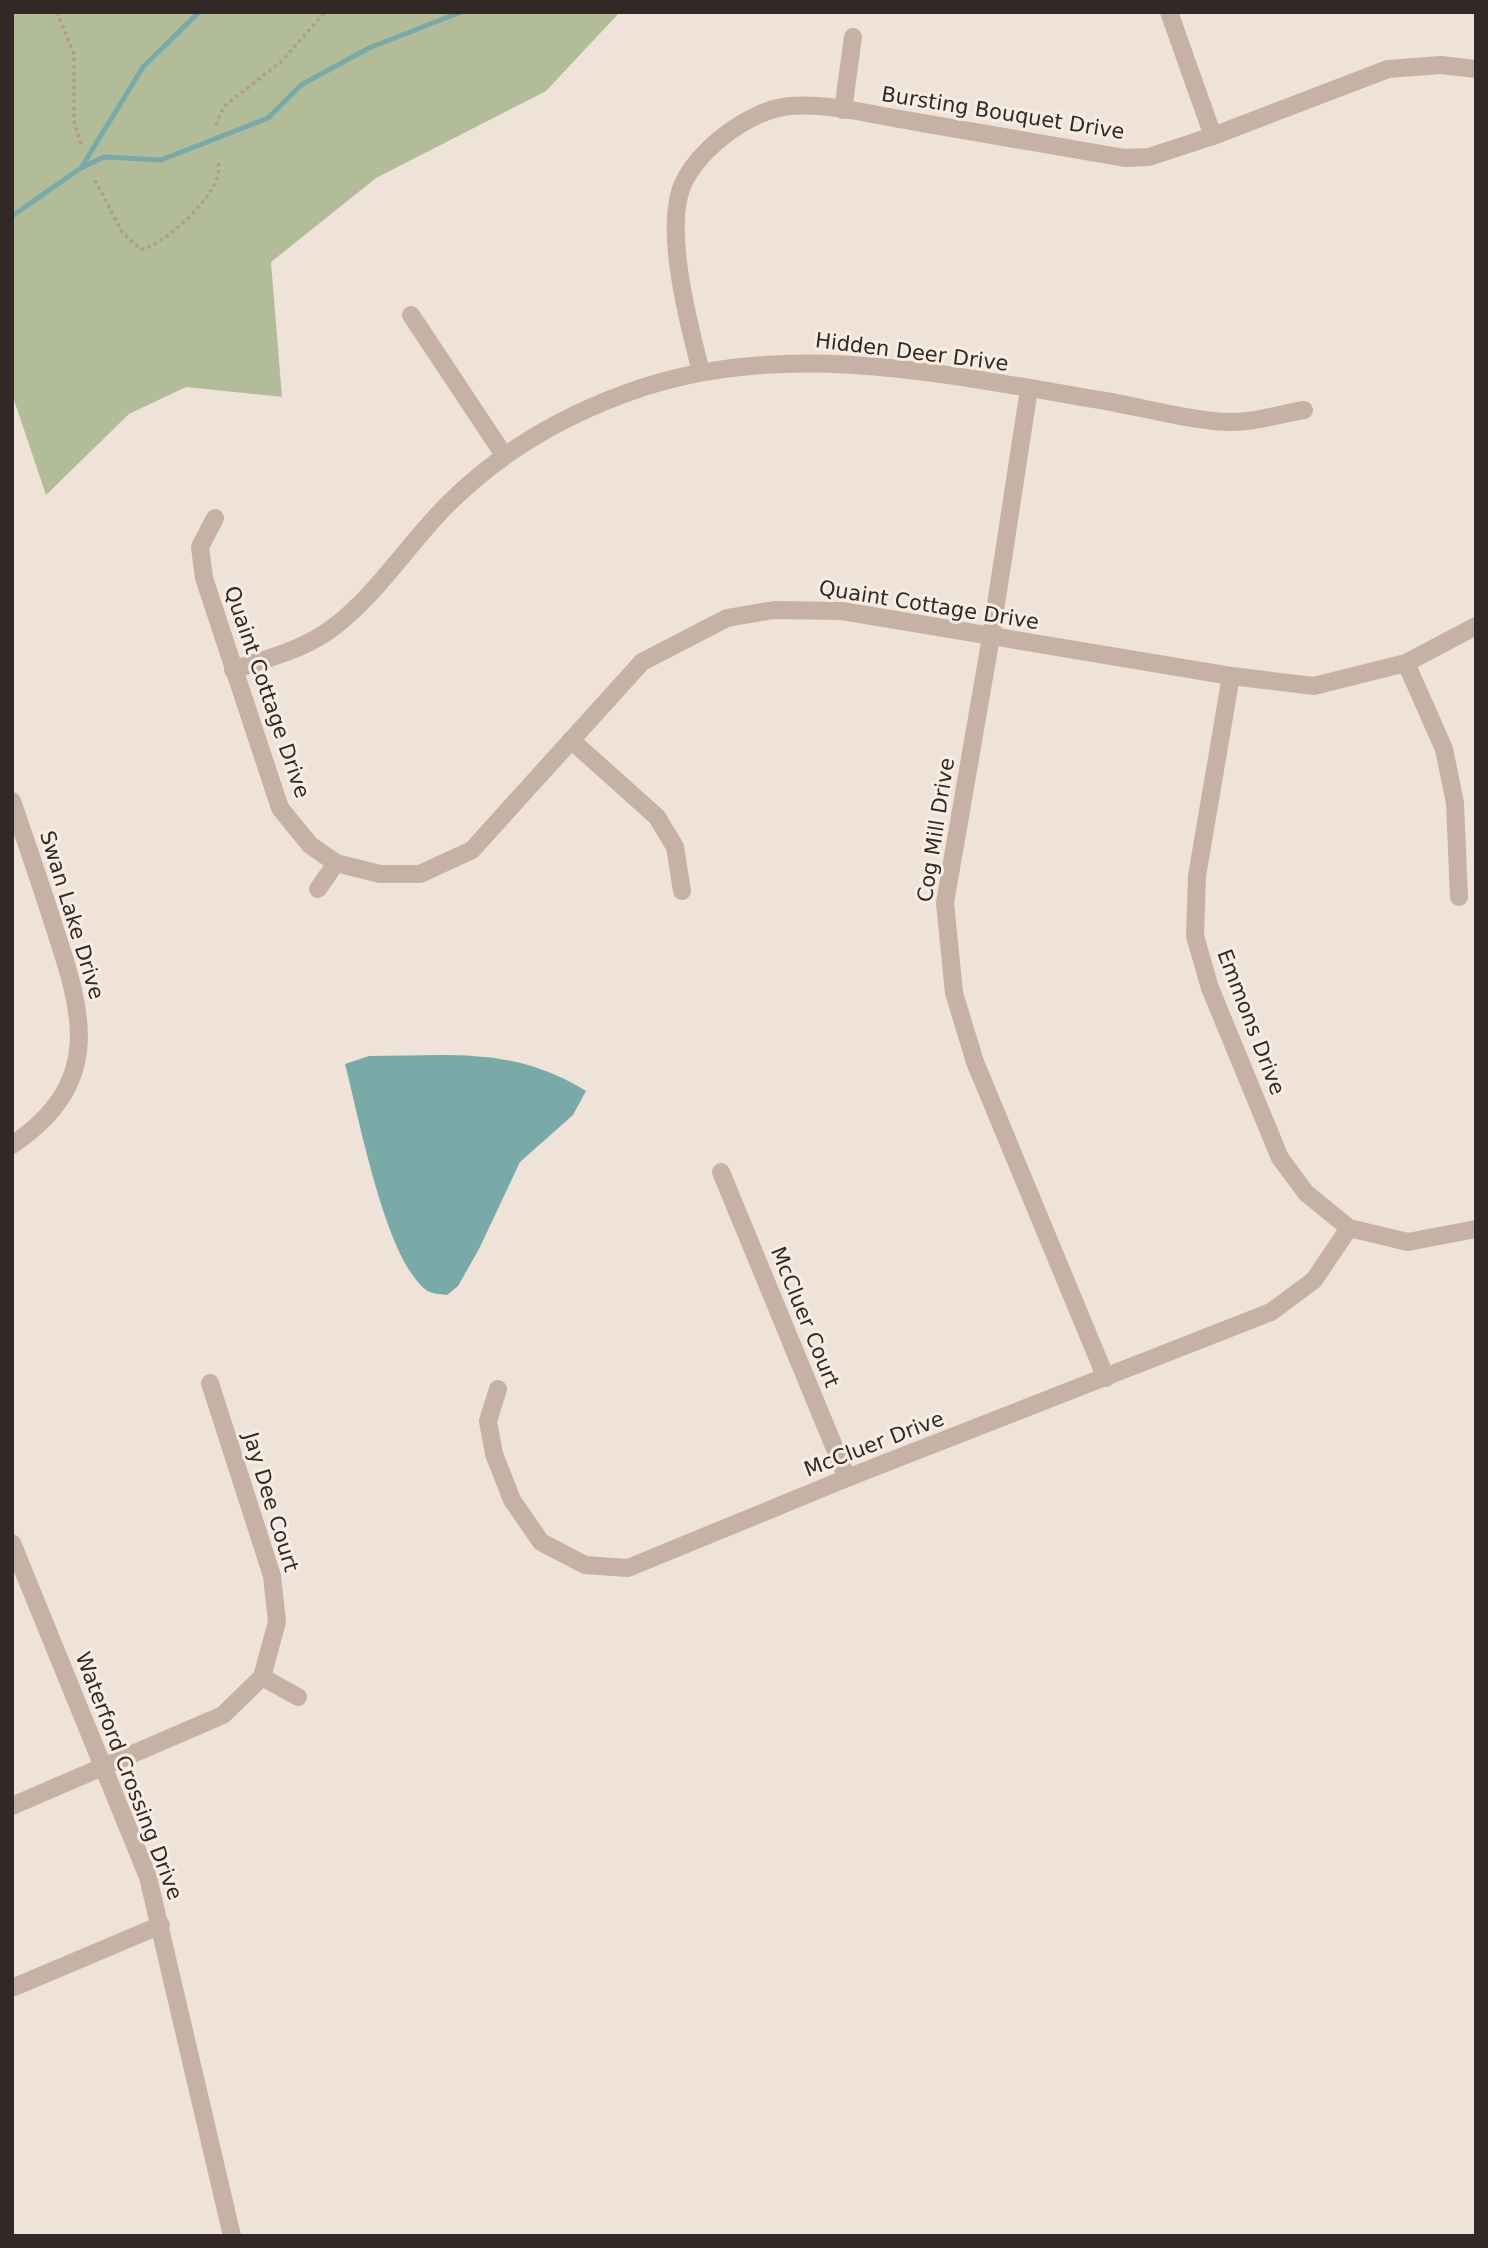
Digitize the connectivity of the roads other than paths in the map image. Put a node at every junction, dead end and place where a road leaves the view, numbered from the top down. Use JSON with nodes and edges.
{"nodes":[{"id":1,"x":1169,"y":12,"type":"edge"},
{"id":2,"x":853,"y":37,"type":"dead end"},
{"id":3,"x":1476,"y":69,"type":"edge"},
{"id":4,"x":843,"y":110,"type":"junction"},
{"id":5,"x":1213,"y":136,"type":"junction"},
{"id":6,"x":411,"y":315,"type":"dead end"},
{"id":7,"x":701,"y":372,"type":"junction"},
{"id":8,"x":1029,"y":389,"type":"junction"},
{"id":9,"x":1304,"y":410,"type":"dead end"},
{"id":10,"x":504,"y":455,"type":"junction"},
{"id":11,"x":215,"y":518,"type":"dead end"},
{"id":12,"x":1476,"y":626,"type":"edge"},
{"id":13,"x":991,"y":637,"type":"junction"},
{"id":14,"x":1406,"y":663,"type":"junction"},
{"id":15,"x":233,"y":670,"type":"junction"},
{"id":16,"x":1231,"y":676,"type":"junction"},
{"id":17,"x":571,"y":740,"type":"junction"},
{"id":18,"x":12,"y":802,"type":"edge"},
{"id":19,"x":336,"y":863,"type":"junction"},
{"id":20,"x":318,"y":889,"type":"dead end"},
{"id":21,"x":682,"y":891,"type":"dead end"},
{"id":22,"x":1459,"y":897,"type":"dead end"},
{"id":23,"x":12,"y":1144,"type":"edge"},
{"id":24,"x":721,"y":1172,"type":"dead end"},
{"id":25,"x":1349,"y":1228,"type":"junction"},
{"id":26,"x":1476,"y":1229,"type":"edge"},
{"id":27,"x":1106,"y":1378,"type":"junction"},
{"id":28,"x":210,"y":1383,"type":"dead end"},
{"id":29,"x":498,"y":1389,"type":"dead end"},
{"id":30,"x":847,"y":1478,"type":"junction"},
{"id":31,"x":12,"y":1543,"type":"edge"},
{"id":32,"x":262,"y":1677,"type":"junction"},
{"id":33,"x":298,"y":1697,"type":"dead end"},
{"id":34,"x":104,"y":1768,"type":"junction"},
{"id":35,"x":12,"y":1806,"type":"edge"},
{"id":36,"x":161,"y":1925,"type":"junction"},
{"id":37,"x":12,"y":1988,"type":"edge"},
{"id":38,"x":232,"y":2236,"type":"edge"}],
"edges":[{"from":1,"to":5,"type":"street"},
{"from":2,"to":4,"type":"street"},
{"from":3,"to":5,"type":"street","name":"Bursting Bouquet Drive"},
{"from":4,"to":5,"type":"street","name":"Bursting Bouquet Drive"},
{"from":4,"to":7,"type":"street","name":"Bursting Bouquet Drive"},
{"from":6,"to":10,"type":"street"},
{"from":7,"to":8,"type":"street","name":"Hidden Deer Drive"},
{"from":7,"to":10,"type":"street","name":"Hidden Deer Drive"},
{"from":8,"to":9,"type":"street","name":"Hidden Deer Drive"},
{"from":8,"to":13,"type":"street","name":"Cog Mill Drive"},
{"from":10,"to":15,"type":"street","name":"Hidden Deer Drive"},
{"from":11,"to":15,"type":"street","name":"Quaint Cottage Drive"},
{"from":12,"to":14,"type":"street","name":"Quaint Cottage Drive"},
{"from":13,"to":16,"type":"street","name":"Quaint Cottage Drive"},
{"from":13,"to":17,"type":"street","name":"Quaint Cottage Drive"},
{"from":13,"to":27,"type":"street","name":"Cog Mill Drive"},
{"from":14,"to":16,"type":"street","name":"Quaint Cottage Drive"},
{"from":14,"to":22,"type":"street"},
{"from":15,"to":19,"type":"street","name":"Quaint Cottage Drive"},
{"from":16,"to":25,"type":"street","name":"Emmons Drive"},
{"from":17,"to":19,"type":"street","name":"Quaint Cottage Drive"},
{"from":17,"to":21,"type":"street"},
{"from":18,"to":23,"type":"street","name":"Swan Lake Drive"},
{"from":19,"to":20,"type":"street"},
{"from":24,"to":30,"type":"street","name":"McCluer Court"},
{"from":25,"to":26,"type":"street"},
{"from":25,"to":27,"type":"street","name":"McCluer Drive"},
{"from":27,"to":30,"type":"street","name":"McCluer Drive"},
{"from":28,"to":32,"type":"street","name":"Jay Dee Court"},
{"from":29,"to":30,"type":"street","name":"McCluer Drive"},
{"from":31,"to":34,"type":"street","name":"Waterford Crossing Drive"},
{"from":32,"to":33,"type":"street"},
{"from":32,"to":34,"type":"street"},
{"from":34,"to":35,"type":"street"},
{"from":34,"to":36,"type":"street","name":"Waterford Crossing Drive"},
{"from":36,"to":37,"type":"street"},
{"from":36,"to":38,"type":"street","name":"Waterford Crossing Drive"}]}
